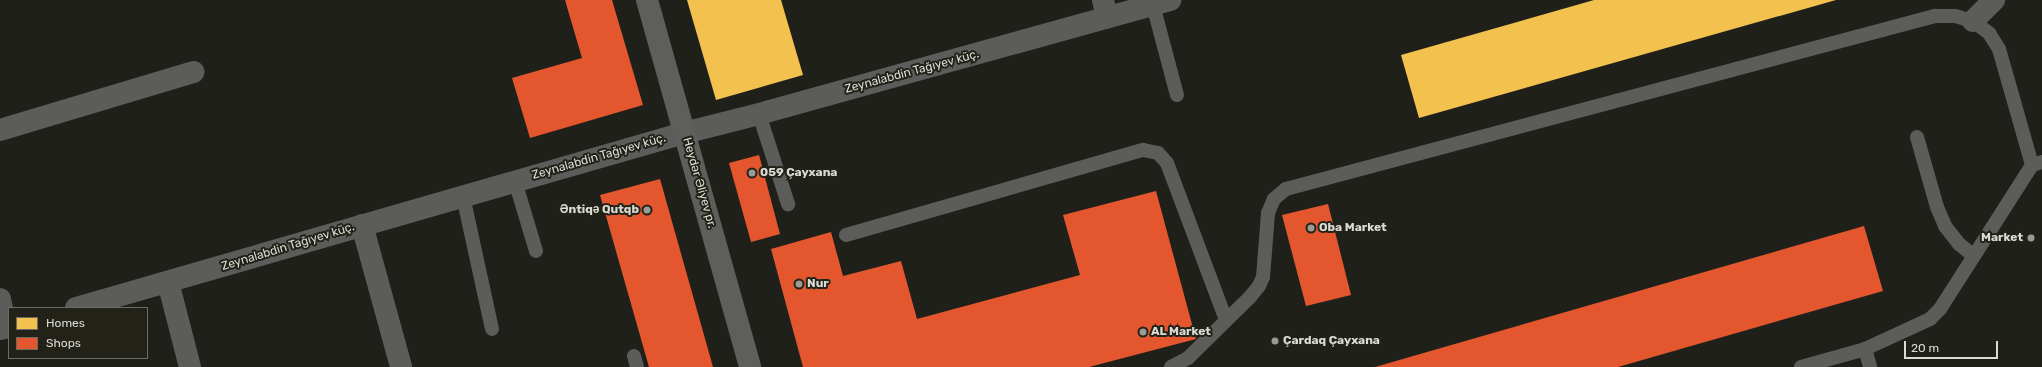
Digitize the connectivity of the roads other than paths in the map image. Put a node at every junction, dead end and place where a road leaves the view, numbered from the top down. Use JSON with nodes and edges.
{"nodes":[{"id":1,"x":647,"y":0,"type":"edge"},
{"id":2,"x":1994,"y":0,"type":"edge"},
{"id":3,"x":1161,"y":2,"type":"edge"},
{"id":4,"x":1105,"y":9,"type":"edge"},
{"id":5,"x":1973,"y":20,"type":"junction"},
{"id":6,"x":193,"y":72,"type":"dead end"},
{"id":7,"x":1177,"y":95,"type":"dead end"},
{"id":8,"x":759,"y":114,"type":"junction"},
{"id":9,"x":0,"y":130,"type":"edge"},
{"id":10,"x":684,"y":133,"type":"junction"},
{"id":11,"x":1917,"y":137,"type":"dead end"},
{"id":12,"x":2037,"y":163,"type":"edge"},
{"id":13,"x":515,"y":181,"type":"junction"},
{"id":14,"x":464,"y":196,"type":"junction"},
{"id":15,"x":788,"y":204,"type":"dead end"},
{"id":16,"x":362,"y":225,"type":"junction"},
{"id":17,"x":846,"y":235,"type":"dead end"},
{"id":18,"x":536,"y":251,"type":"dead end"},
{"id":19,"x":1974,"y":256,"type":"junction"},
{"id":20,"x":168,"y":282,"type":"junction"},
{"id":21,"x":0,"y":299,"type":"edge"},
{"id":22,"x":80,"y":307,"type":"edge"},
{"id":23,"x":1226,"y":320,"type":"junction"},
{"id":24,"x":5,"y":328,"type":"edge"},
{"id":25,"x":492,"y":329,"type":"dead end"},
{"id":26,"x":1865,"y":349,"type":"junction"},
{"id":27,"x":190,"y":367,"type":"edge"},
{"id":28,"x":401,"y":367,"type":"edge"},
{"id":29,"x":750,"y":367,"type":"edge"},
{"id":30,"x":1171,"y":367,"type":"edge"},
{"id":31,"x":1800,"y":367,"type":"edge"},
{"id":32,"x":1870,"y":367,"type":"edge"}],
"edges":[{"from":1,"to":10,"type":"main road","name":"Heydər Əliyev pr."},
{"from":2,"to":5,"type":"street"},
{"from":3,"to":4,"type":"street","name":"Zeynalabdin Tağıyev küç."},
{"from":3,"to":7,"type":"lane"},
{"from":4,"to":8,"type":"street","name":"Zeynalabdin Tağıyev küç."},
{"from":5,"to":12,"type":"lane"},
{"from":5,"to":23,"type":"lane"},
{"from":6,"to":9,"type":"street"},
{"from":8,"to":10,"type":"street","name":"Zeynalabdin Tağıyev küç."},
{"from":8,"to":15,"type":"lane"},
{"from":10,"to":13,"type":"street","name":"Zeynalabdin Tağıyev küç."},
{"from":10,"to":29,"type":"main road","name":"Heydər Əliyev pr."},
{"from":11,"to":19,"type":"lane"},
{"from":12,"to":19,"type":"lane"},
{"from":13,"to":14,"type":"street","name":"Zeynalabdin Tağıyev küç."},
{"from":13,"to":18,"type":"lane"},
{"from":14,"to":16,"type":"street","name":"Zeynalabdin Tağıyev küç."},
{"from":14,"to":25,"type":"lane"},
{"from":16,"to":20,"type":"street","name":"Zeynalabdin Tağıyev küç."},
{"from":16,"to":28,"type":"street"},
{"from":17,"to":23,"type":"lane"},
{"from":19,"to":26,"type":"lane"},
{"from":20,"to":22,"type":"street","name":"Zeynalabdin Tağıyev küç."},
{"from":20,"to":27,"type":"street"},
{"from":21,"to":24,"type":"street"},
{"from":23,"to":30,"type":"lane"},
{"from":26,"to":31,"type":"lane"},
{"from":26,"to":32,"type":"lane"}]}
